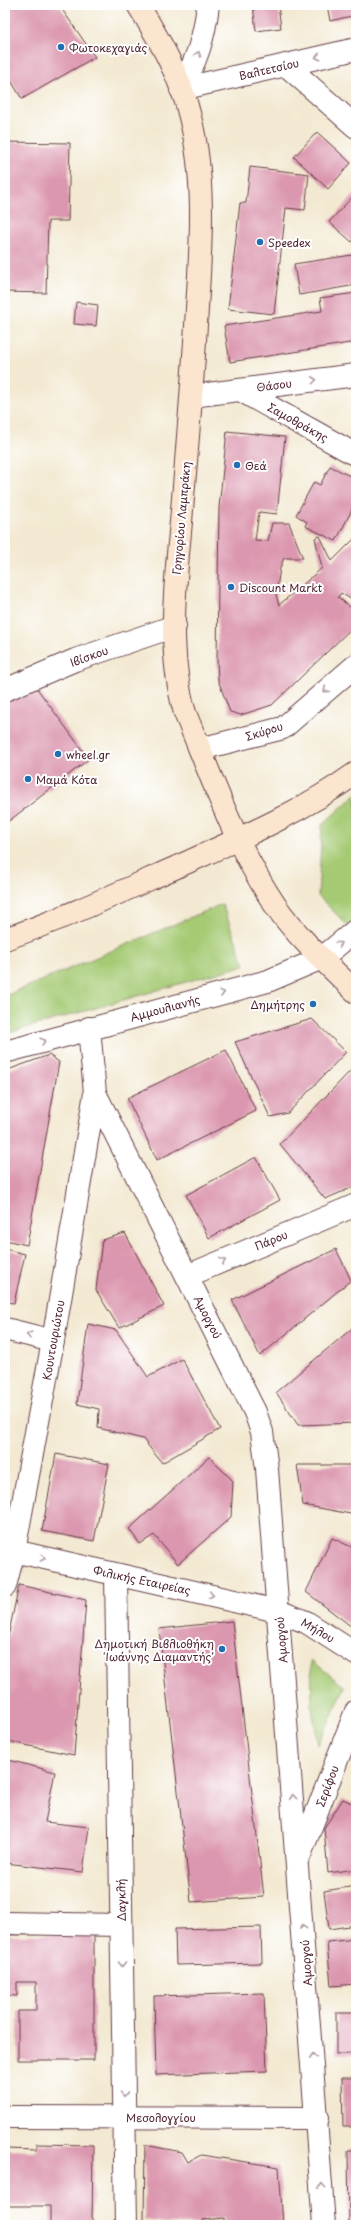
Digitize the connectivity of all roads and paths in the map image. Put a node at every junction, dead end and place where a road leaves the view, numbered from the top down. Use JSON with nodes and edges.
{"nodes":[{"id":1,"x":138,"y":5,"type":"edge"},
{"id":2,"x":208,"y":5,"type":"edge"},
{"id":3,"x":356,"y":49,"type":"edge"},
{"id":4,"x":286,"y":65,"type":"junction"},
{"id":5,"x":181,"y":89,"type":"junction"},
{"id":6,"x":356,"y":127,"type":"edge"},
{"id":7,"x":356,"y":375,"type":"edge"},
{"id":8,"x":240,"y":390,"type":"junction"},
{"id":9,"x":192,"y":396,"type":"junction"},
{"id":10,"x":356,"y":455,"type":"edge"},
{"id":11,"x":175,"y":626,"type":"junction"},
{"id":12,"x":356,"y":665,"type":"edge"},
{"id":13,"x":5,"y":690,"type":"edge"},
{"id":14,"x":200,"y":749,"type":"junction"},
{"id":15,"x":356,"y":773,"type":"edge"},
{"id":16,"x":239,"y":840,"type":"junction"},
{"id":17,"x":356,"y":930,"type":"edge"},
{"id":18,"x":5,"y":939,"type":"edge"},
{"id":19,"x":322,"y":958,"type":"junction"},
{"id":20,"x":356,"y":992,"type":"edge"},
{"id":21,"x":89,"y":1028,"type":"junction"},
{"id":22,"x":5,"y":1052,"type":"edge"},
{"id":23,"x":95,"y":1093,"type":"junction"},
{"id":24,"x":356,"y":1205,"type":"edge"},
{"id":25,"x":187,"y":1276,"type":"junction"},
{"id":26,"x":5,"y":1329,"type":"edge"},
{"id":27,"x":53,"y":1341,"type":"junction"},
{"id":28,"x":9,"y":1550,"type":"edge"},
{"id":29,"x":116,"y":1575,"type":"junction"},
{"id":30,"x":5,"y":1586,"type":"edge"},
{"id":31,"x":278,"y":1611,"type":"junction"},
{"id":32,"x":356,"y":1654,"type":"edge"},
{"id":33,"x":356,"y":1711,"type":"edge"},
{"id":34,"x":298,"y":1860,"type":"junction"},
{"id":35,"x":5,"y":1923,"type":"edge"},
{"id":36,"x":121,"y":1925,"type":"junction"},
{"id":37,"x":5,"y":2117,"type":"edge"},
{"id":38,"x":124,"y":2117,"type":"junction"},
{"id":39,"x":318,"y":2118,"type":"junction"},
{"id":40,"x":126,"y":2225,"type":"edge"},
{"id":41,"x":324,"y":2225,"type":"edge"}],
"edges":[{"from":1,"to":5,"type":"main road","name":"Γρηγορίου Λαμπράκη"},
{"from":5,"to":2,"type":"street","one_way":true},
{"from":3,"to":4,"type":"street","name":"Βαλτετσίου","one_way":true},
{"from":4,"to":5,"type":"street","name":"Βαλτετσίου"},
{"from":4,"to":6,"type":"street"},
{"from":5,"to":9,"type":"main road","name":"Γρηγορίου Λαμπράκη"},
{"from":8,"to":7,"type":"street","name":"Θάσου","one_way":true},
{"from":8,"to":9,"type":"street","name":"Θάσου"},
{"from":8,"to":10,"type":"street","name":"Σαμοθράκης"},
{"from":9,"to":11,"type":"main road","name":"Γρηγορίου Λαμπράκη"},
{"from":11,"to":13,"type":"street","name":"Ιβίσκου"},
{"from":11,"to":14,"type":"main road","name":"Γρηγορίου Λαμπράκη"},
{"from":12,"to":14,"type":"street","name":"Σκύρου","one_way":true},
{"from":14,"to":16,"type":"main road","name":"Γρηγορίου Λαμπράκη"},
{"from":15,"to":16,"type":"main road"},
{"from":16,"to":18,"type":"main road"},
{"from":16,"to":19,"type":"main road","name":"Γρηγορίου Λαμπράκη"},
{"from":19,"to":17,"type":"street","one_way":true},
{"from":19,"to":20,"type":"main road","name":"Γρηγορίου Λαμπράκη"},
{"from":21,"to":19,"type":"street","name":"Αμμουλιανής","one_way":true},
{"from":22,"to":21,"type":"street","name":"Αμμουλιανής","one_way":true},
{"from":21,"to":23,"type":"street"},
{"from":23,"to":25,"type":"street","name":"Αμοργού"},
{"from":23,"to":27,"type":"street","name":"Κουντουριώτου"},
{"from":25,"to":24,"type":"street","name":"Πάρου","one_way":true},
{"from":25,"to":31,"type":"street","name":"Αμοργού"},
{"from":27,"to":26,"type":"street","one_way":true},
{"from":27,"to":28,"type":"street","name":"Κουντουριώτου"},
{"from":28,"to":29,"type":"street","name":"Φιλικής Εταιρείας","one_way":true},
{"from":28,"to":30,"type":"street","name":"Κουντουριώτου"},
{"from":29,"to":31,"type":"street","name":"Φιλικής Εταιρείας","one_way":true},
{"from":29,"to":36,"type":"street","name":"Δαγκλή"},
{"from":31,"to":32,"type":"street","name":"Μήλου"},
{"from":34,"to":31,"type":"street","name":"Αμοργού","one_way":true},
{"from":33,"to":34,"type":"street","name":"Σερίφου"},
{"from":39,"to":34,"type":"street","name":"Αμοργού","one_way":true},
{"from":35,"to":36,"type":"street"},
{"from":36,"to":38,"type":"street","name":"Δαγκλή","one_way":true},
{"from":37,"to":38,"type":"street","name":"Μεσολογγίου"},
{"from":38,"to":39,"type":"street","name":"Μεσολογγίου"},
{"from":38,"to":40,"type":"street","name":"Δαγκλή"},
{"from":41,"to":39,"type":"street","name":"Αμοργού","one_way":true}]}
